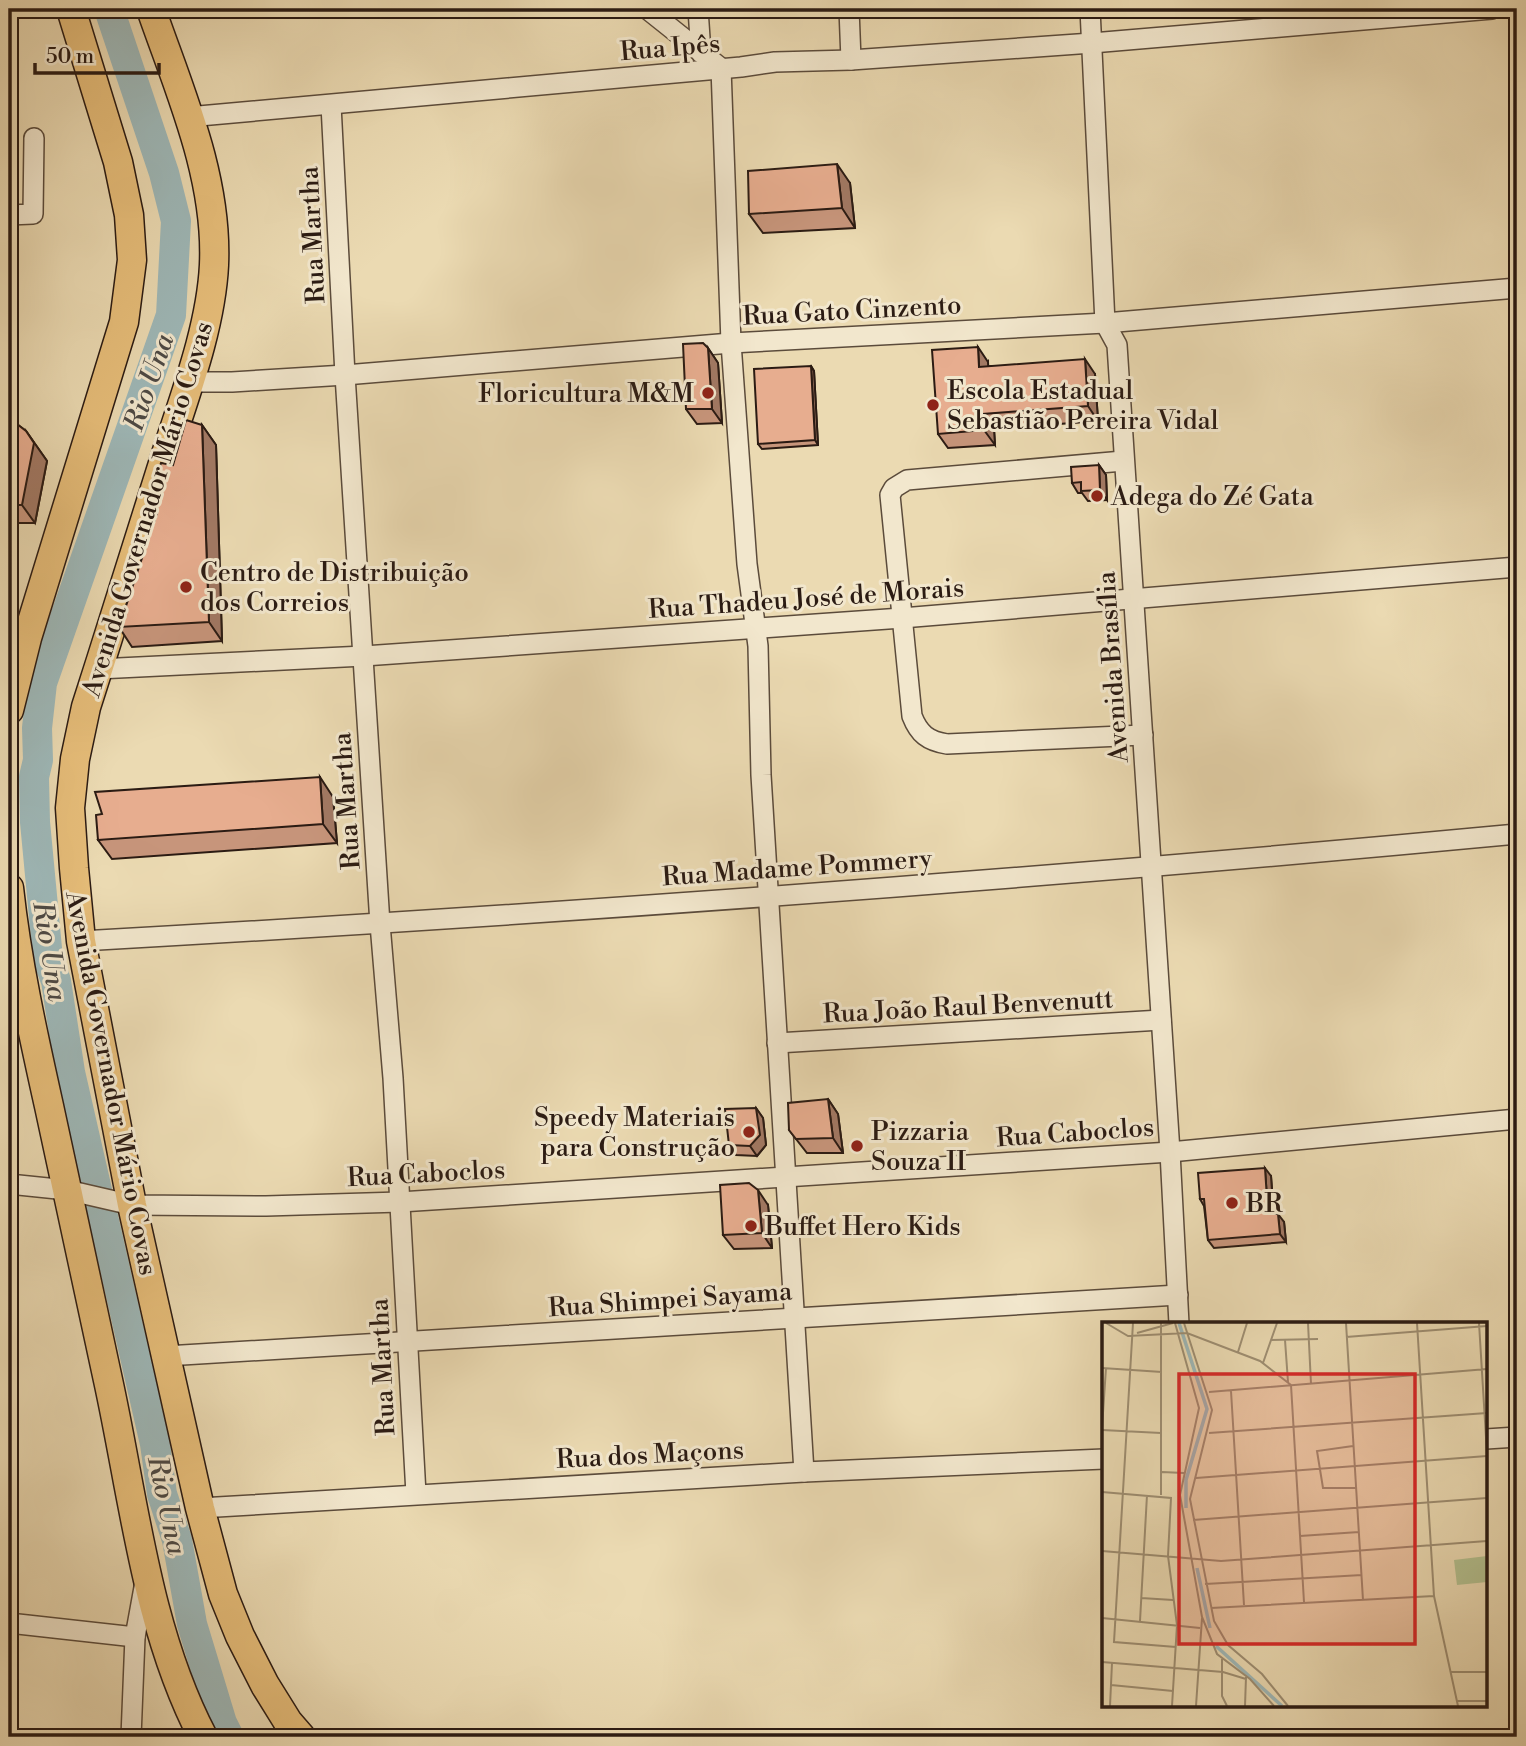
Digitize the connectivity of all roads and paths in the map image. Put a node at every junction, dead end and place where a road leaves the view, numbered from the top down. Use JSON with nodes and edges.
{"nodes":[{"id":1,"x":71,"y":9,"type":"edge"},
{"id":2,"x":151,"y":9,"type":"edge"},
{"id":3,"x":647,"y":9,"type":"edge"},
{"id":4,"x":698,"y":9,"type":"edge"},
{"id":5,"x":849,"y":9,"type":"edge"},
{"id":6,"x":1090,"y":9,"type":"edge"},
{"id":7,"x":1492,"y":9,"type":"edge"},
{"id":8,"x":1449,"y":11,"type":"edge"},
{"id":9,"x":1396,"y":13,"type":"edge"},
{"id":10,"x":1280,"y":18,"type":"edge"},
{"id":11,"x":1092,"y":43,"type":"junction"},
{"id":12,"x":701,"y":53,"type":"junction"},
{"id":13,"x":851,"y":60,"type":"junction"},
{"id":14,"x":721,"y":68,"type":"junction"},
{"id":15,"x":331,"y":105,"type":"junction"},
{"id":16,"x":188,"y":117,"type":"junction"},
{"id":17,"x":34,"y":138,"type":"dead end"},
{"id":18,"x":9,"y":215,"type":"edge"},
{"id":19,"x":1517,"y":288,"type":"edge"},
{"id":20,"x":1105,"y":323,"type":"junction"},
{"id":21,"x":731,"y":342,"type":"junction"},
{"id":22,"x":345,"y":375,"type":"junction"},
{"id":23,"x":189,"y":382,"type":"junction"},
{"id":24,"x":1123,"y":461,"type":"junction"},
{"id":25,"x":1517,"y":568,"type":"edge"},
{"id":26,"x":1134,"y":601,"type":"junction"},
{"id":27,"x":902,"y":618,"type":"junction"},
{"id":28,"x":757,"y":626,"type":"junction"},
{"id":29,"x":18,"y":637,"type":"edge"},
{"id":30,"x":364,"y":656,"type":"junction"},
{"id":31,"x":98,"y":669,"type":"junction"},
{"id":32,"x":9,"y":710,"type":"edge"},
{"id":33,"x":1143,"y":735,"type":"junction"},
{"id":34,"x":1517,"y":834,"type":"edge"},
{"id":35,"x":1151,"y":868,"type":"junction"},
{"id":36,"x":9,"y":888,"type":"edge"},
{"id":37,"x":768,"y":895,"type":"junction"},
{"id":38,"x":380,"y":924,"type":"junction"},
{"id":39,"x":81,"y":941,"type":"junction"},
{"id":40,"x":1161,"y":1020,"type":"junction"},
{"id":41,"x":777,"y":1043,"type":"junction"},
{"id":42,"x":1517,"y":1119,"type":"edge"},
{"id":43,"x":1170,"y":1152,"type":"junction"},
{"id":44,"x":786,"y":1178,"type":"junction"},
{"id":45,"x":9,"y":1184,"type":"edge"},
{"id":46,"x":77,"y":1192,"type":"junction"},
{"id":47,"x":400,"y":1202,"type":"junction"},
{"id":48,"x":127,"y":1205,"type":"junction"},
{"id":49,"x":1178,"y":1295,"type":"junction"},
{"id":50,"x":794,"y":1318,"type":"junction"},
{"id":51,"x":1179,"y":1322,"type":"edge"},
{"id":52,"x":406,"y":1343,"type":"junction"},
{"id":53,"x":166,"y":1356,"type":"junction"},
{"id":54,"x":1517,"y":1437,"type":"edge"},
{"id":55,"x":1488,"y":1439,"type":"edge"},
{"id":56,"x":1102,"y":1459,"type":"edge"},
{"id":57,"x":804,"y":1472,"type":"junction"},
{"id":58,"x":416,"y":1494,"type":"junction"},
{"id":59,"x":200,"y":1507,"type":"junction"},
{"id":60,"x":146,"y":1570,"type":"junction"},
{"id":61,"x":9,"y":1623,"type":"edge"},
{"id":62,"x":135,"y":1637,"type":"junction"},
{"id":63,"x":131,"y":1737,"type":"edge"},
{"id":64,"x":203,"y":1737,"type":"edge"},
{"id":65,"x":301,"y":1737,"type":"edge"}],
"edges":[{"from":1,"to":29,"type":"highway"},
{"from":2,"to":16,"type":"highway","name":"Avenida Governador Mário Covas"},
{"from":3,"to":12,"type":"street"},
{"from":4,"to":12,"type":"street"},
{"from":5,"to":13,"type":"street"},
{"from":6,"to":11,"type":"street","name":"Avenida Brasília"},
{"from":7,"to":8,"type":"street","name":"Rua Ipês"},
{"from":8,"to":9,"type":"street","name":"Rua Ipês"},
{"from":9,"to":10,"type":"street","name":"Rua Ipês"},
{"from":10,"to":11,"type":"street","name":"Rua Ipês"},
{"from":11,"to":13,"type":"street","name":"Rua Ipês"},
{"from":11,"to":20,"type":"street","name":"Avenida Brasília"},
{"from":12,"to":14,"type":"street"},
{"from":13,"to":14,"type":"street","name":"Rua Ipês"},
{"from":14,"to":15,"type":"street","name":"Rua Ipês"},
{"from":14,"to":21,"type":"street"},
{"from":15,"to":16,"type":"street","name":"Rua Ipês"},
{"from":15,"to":22,"type":"street","name":"Rua Martha"},
{"from":16,"to":23,"type":"highway","name":"Avenida Governador Mário Covas"},
{"from":17,"to":18,"type":"street"},
{"from":19,"to":20,"type":"street","name":"Rua Gato Cinzento"},
{"from":20,"to":21,"type":"street","name":"Rua Gato Cinzento"},
{"from":20,"to":24,"type":"street","name":"Avenida Brasília"},
{"from":21,"to":22,"type":"street","name":"Rua Gato Cinzento"},
{"from":21,"to":28,"type":"street"},
{"from":22,"to":23,"type":"street","name":"Rua Gato Cinzento"},
{"from":22,"to":30,"type":"street","name":"Rua Martha"},
{"from":23,"to":31,"type":"highway","name":"Avenida Governador Mário Covas"},
{"from":24,"to":26,"type":"street","name":"Avenida Brasília"},
{"from":24,"to":27,"type":"street"},
{"from":25,"to":26,"type":"street","name":"Rua Thadeu José de Morais"},
{"from":26,"to":27,"type":"street","name":"Rua Thadeu José de Morais"},
{"from":26,"to":33,"type":"street","name":"Avenida Brasília"},
{"from":27,"to":28,"type":"street","name":"Rua Thadeu José de Morais"},
{"from":27,"to":33,"type":"street"},
{"from":28,"to":30,"type":"street","name":"Rua Thadeu José de Morais"},
{"from":28,"to":37,"type":"street"},
{"from":29,"to":32,"type":"highway"},
{"from":30,"to":31,"type":"street","name":"Rua Thadeu José de Morais"},
{"from":30,"to":38,"type":"street","name":"Rua Martha"},
{"from":31,"to":39,"type":"highway","name":"Avenida Governador Mário Covas"},
{"from":33,"to":35,"type":"street","name":"Avenida Brasília"},
{"from":34,"to":35,"type":"street","name":"Rua Madame Pommery"},
{"from":35,"to":37,"type":"street","name":"Rua Madame Pommery"},
{"from":35,"to":40,"type":"street","name":"Avenida Brasília"},
{"from":36,"to":46,"type":"highway"},
{"from":37,"to":38,"type":"street","name":"Rua Madame Pommery"},
{"from":37,"to":41,"type":"street"},
{"from":38,"to":39,"type":"street","name":"Rua Madame Pommery"},
{"from":38,"to":47,"type":"street","name":"Rua Martha"},
{"from":39,"to":48,"type":"highway","name":"Avenida Governador Mário Covas"},
{"from":40,"to":41,"type":"street","name":"Rua João Raul Benvenutt"},
{"from":40,"to":43,"type":"street","name":"Avenida Brasília"},
{"from":41,"to":44,"type":"street"},
{"from":42,"to":43,"type":"street","name":"Rua Caboclos"},
{"from":43,"to":44,"type":"street","name":"Rua Caboclos"},
{"from":43,"to":49,"type":"street","name":"Avenida Brasília"},
{"from":44,"to":47,"type":"street","name":"Rua Caboclos"},
{"from":44,"to":50,"type":"street"},
{"from":45,"to":46,"type":"street","name":"Rua Caboclos"},
{"from":46,"to":48,"type":"street","name":"Rua Caboclos"},
{"from":46,"to":60,"type":"highway"},
{"from":47,"to":48,"type":"street","name":"Rua Caboclos"},
{"from":47,"to":52,"type":"street","name":"Rua Martha"},
{"from":48,"to":53,"type":"highway","name":"Avenida Governador Mário Covas"},
{"from":49,"to":50,"type":"street","name":"Rua Shimpei Sayama"},
{"from":49,"to":51,"type":"street","name":"Avenida Brasília"},
{"from":50,"to":52,"type":"street","name":"Rua Shimpei Sayama"},
{"from":50,"to":57,"type":"street"},
{"from":52,"to":53,"type":"street","name":"Rua Shimpei Sayama"},
{"from":52,"to":58,"type":"street","name":"Rua Martha"},
{"from":53,"to":59,"type":"highway","name":"Avenida Governador Mário Covas"},
{"from":54,"to":55,"type":"street"},
{"from":56,"to":57,"type":"street","name":"Rua dos Maçons"},
{"from":57,"to":58,"type":"street","name":"Rua dos Maçons"},
{"from":58,"to":59,"type":"street","name":"Rua dos Maçons"},
{"from":59,"to":65,"type":"highway","name":"Avenida Governador Mário Covas"},
{"from":60,"to":62,"type":"street"},
{"from":60,"to":64,"type":"highway"},
{"from":61,"to":62,"type":"street"},
{"from":62,"to":63,"type":"street"}]}
